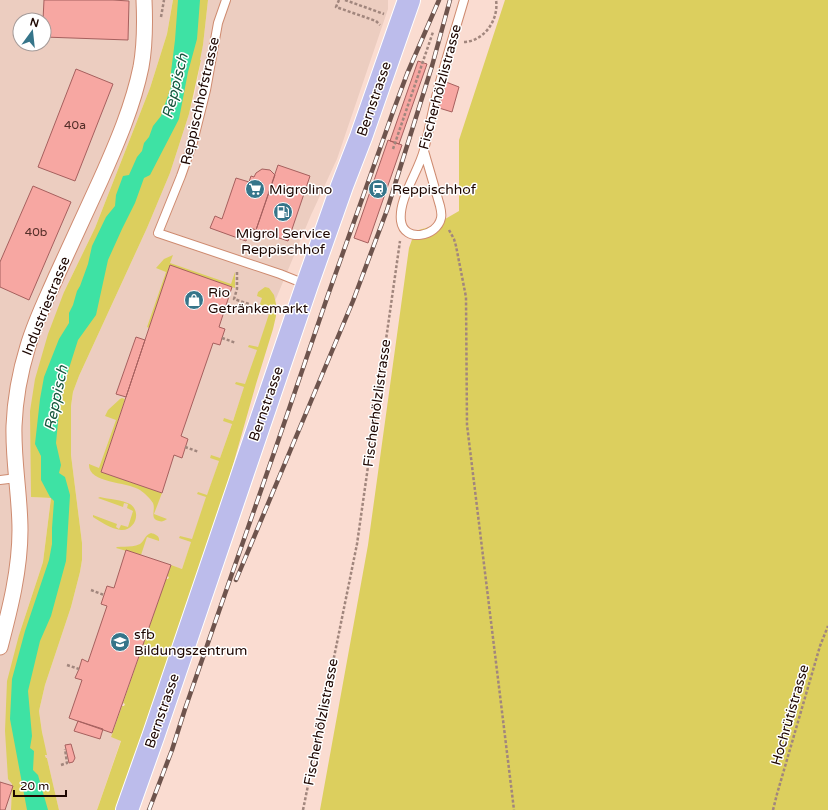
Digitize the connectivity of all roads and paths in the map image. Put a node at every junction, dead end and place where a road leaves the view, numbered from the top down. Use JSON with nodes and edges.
{"nodes":[{"id":1,"x":144,"y":0,"type":"edge"},
{"id":2,"x":226,"y":0,"type":"edge"},
{"id":3,"x":339,"y":0,"type":"edge"},
{"id":4,"x":345,"y":0,"type":"edge"},
{"id":5,"x":408,"y":0,"type":"edge"},
{"id":6,"x":464,"y":0,"type":"edge"},
{"id":7,"x":496,"y":0,"type":"edge"},
{"id":8,"x":386,"y":15,"type":"dead end"},
{"id":9,"x":378,"y":32,"type":"dead end"},
{"id":10,"x":433,"y":32,"type":"dead end"},
{"id":11,"x":459,"y":41,"type":"dead end"},
{"id":12,"x":393,"y":149,"type":"dead end"},
{"id":13,"x":424,"y":151,"type":"junction"},
{"id":14,"x":441,"y":219,"type":"junction"},
{"id":15,"x":403,"y":227,"type":"junction"},
{"id":16,"x":241,"y":261,"type":"junction"},
{"id":17,"x":307,"y":285,"type":"junction"},
{"id":18,"x":249,"y":304,"type":"dead end"},
{"id":19,"x":222,"y":338,"type":"dead end"},
{"id":20,"x":236,"y":343,"type":"dead end"},
{"id":21,"x":185,"y":447,"type":"dead end"},
{"id":22,"x":199,"y":452,"type":"dead end"},
{"id":23,"x":17,"y":478,"type":"junction"},
{"id":24,"x":0,"y":480,"type":"edge"},
{"id":25,"x":91,"y":590,"type":"dead end"},
{"id":26,"x":104,"y":595,"type":"dead end"},
{"id":27,"x":828,"y":626,"type":"edge"},
{"id":28,"x":0,"y":647,"type":"edge"},
{"id":29,"x":67,"y":665,"type":"dead end"},
{"id":30,"x":79,"y":669,"type":"dead end"},
{"id":31,"x":65,"y":749,"type":"dead end"},
{"id":32,"x":61,"y":765,"type":"dead end"},
{"id":33,"x":127,"y":810,"type":"edge"},
{"id":34,"x":303,"y":810,"type":"edge"},
{"id":35,"x":514,"y":810,"type":"edge"},
{"id":36,"x":773,"y":810,"type":"edge"}],
"edges":[{"from":1,"to":23,"type":"street","name":"Industriestrasse"},
{"from":2,"to":16,"type":"lane","name":"Reppischhofstrasse"},
{"from":3,"to":9,"type":"path"},
{"from":4,"to":8,"type":"path"},
{"from":5,"to":17,"type":"main road","name":"Bernstrasse"},
{"from":6,"to":13,"type":"lane","name":"Fischerhölzlistrasse"},
{"from":7,"to":11,"type":"path"},
{"from":10,"to":12,"type":"path"},
{"from":13,"to":14,"type":"lane"},
{"from":13,"to":15,"type":"lane","name":"Fischerhölzlistrasse"},
{"from":14,"to":15,"type":"lane"},
{"from":14,"to":35,"type":"path"},
{"from":15,"to":34,"type":"path","name":"Fischerhölzlistrasse"},
{"from":16,"to":17,"type":"lane","name":"Reppischhofstrasse"},
{"from":16,"to":18,"type":"path"},
{"from":17,"to":33,"type":"main road","name":"Bernstrasse"},
{"from":19,"to":20,"type":"path"},
{"from":21,"to":22,"type":"path"},
{"from":23,"to":24,"type":"lane"},
{"from":23,"to":28,"type":"street","name":"Industriestrasse"},
{"from":25,"to":26,"type":"path"},
{"from":27,"to":36,"type":"path","name":"Hochrütistrasse"},
{"from":29,"to":30,"type":"path"},
{"from":31,"to":32,"type":"path"}]}
